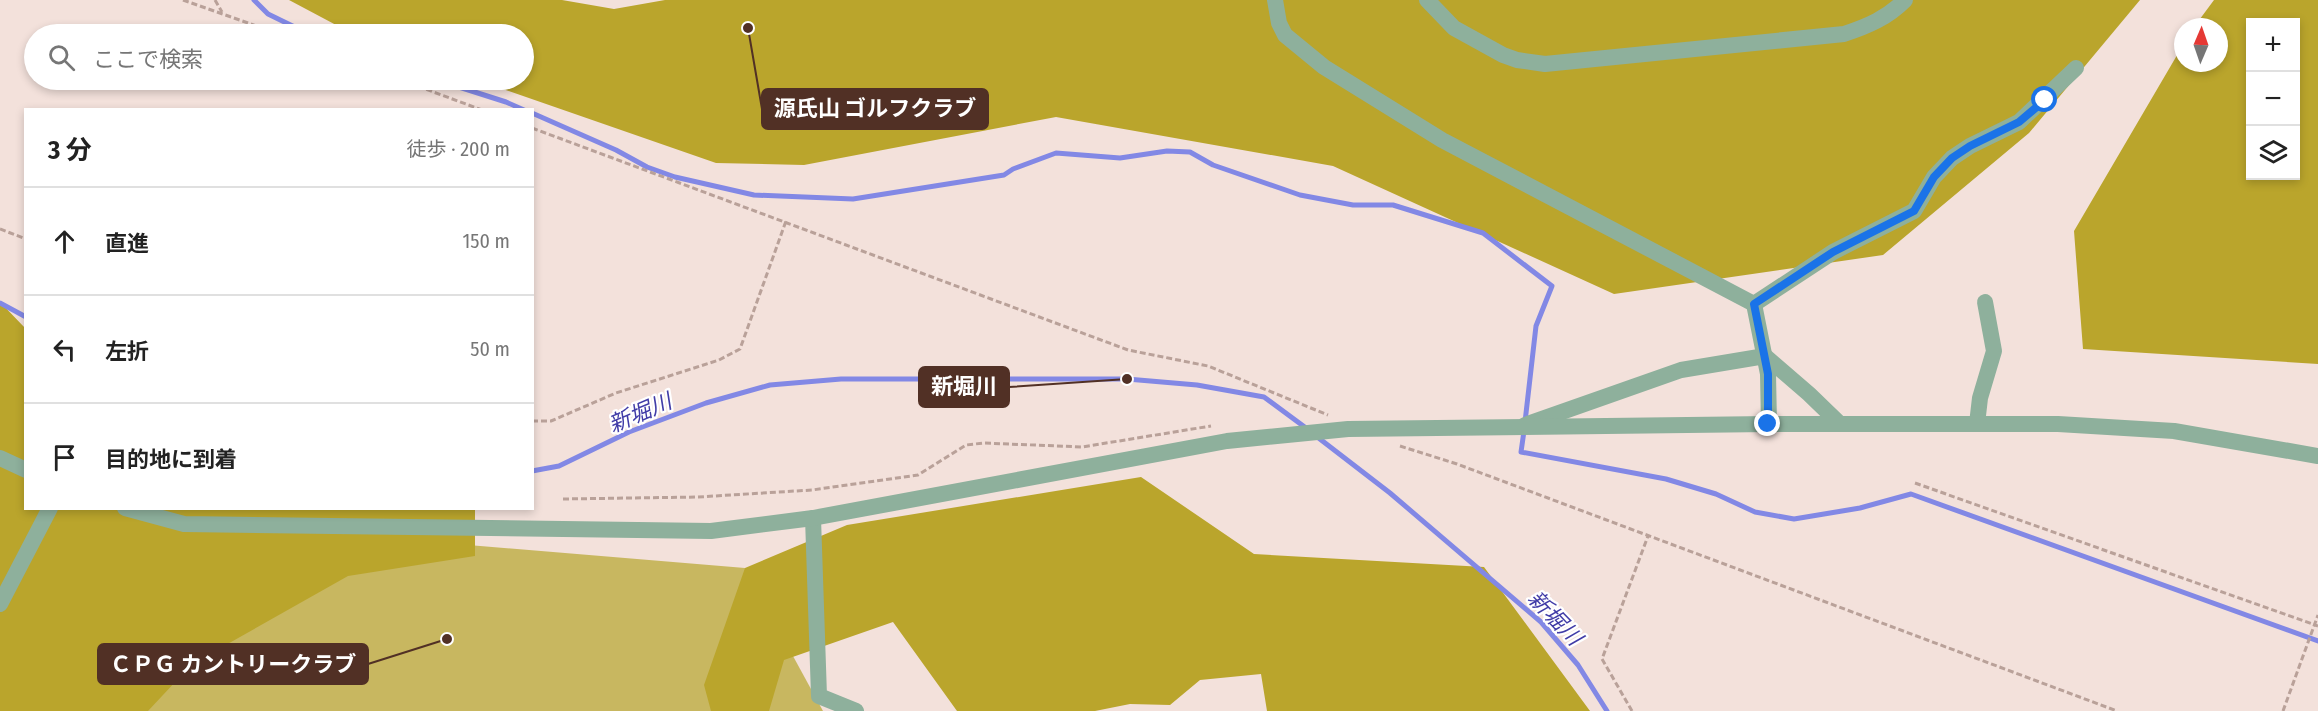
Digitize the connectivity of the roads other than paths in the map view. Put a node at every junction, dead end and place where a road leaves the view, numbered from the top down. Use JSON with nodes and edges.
{"nodes":[{"id":1,"x":1275,"y":0,"type":"edge"},
{"id":2,"x":1427,"y":0,"type":"edge"},
{"id":3,"x":1905,"y":0,"type":"edge"},
{"id":4,"x":2076,"y":68,"type":"dead end"},
{"id":5,"x":1985,"y":302,"type":"dead end"},
{"id":6,"x":1754,"y":304,"type":"junction"},
{"id":7,"x":1765,"y":356,"type":"junction"},
{"id":8,"x":1768,"y":424,"type":"junction"},
{"id":9,"x":1840,"y":424,"type":"junction"},
{"id":10,"x":1977,"y":424,"type":"junction"},
{"id":11,"x":1521,"y":427,"type":"junction"},
{"id":12,"x":2318,"y":456,"type":"edge"},
{"id":13,"x":0,"y":458,"type":"edge"},
{"id":14,"x":24,"y":469,"type":"edge"},
{"id":15,"x":50,"y":510,"type":"edge"},
{"id":16,"x":132,"y":510,"type":"edge"},
{"id":17,"x":813,"y":518,"type":"junction"},
{"id":18,"x":0,"y":604,"type":"edge"},
{"id":19,"x":856,"y":711,"type":"edge"}],
"edges":[{"from":1,"to":6,"type":"street"},
{"from":2,"to":3,"type":"street"},
{"from":4,"to":6,"type":"street"},
{"from":5,"to":10,"type":"street"},
{"from":6,"to":7,"type":"street"},
{"from":7,"to":8,"type":"street"},
{"from":7,"to":9,"type":"street"},
{"from":7,"to":11,"type":"street"},
{"from":8,"to":9,"type":"street"},
{"from":8,"to":11,"type":"street"},
{"from":9,"to":10,"type":"street"},
{"from":10,"to":12,"type":"street"},
{"from":11,"to":17,"type":"street"},
{"from":13,"to":14,"type":"street"},
{"from":15,"to":18,"type":"street"},
{"from":16,"to":17,"type":"street"},
{"from":17,"to":19,"type":"street"}]}
